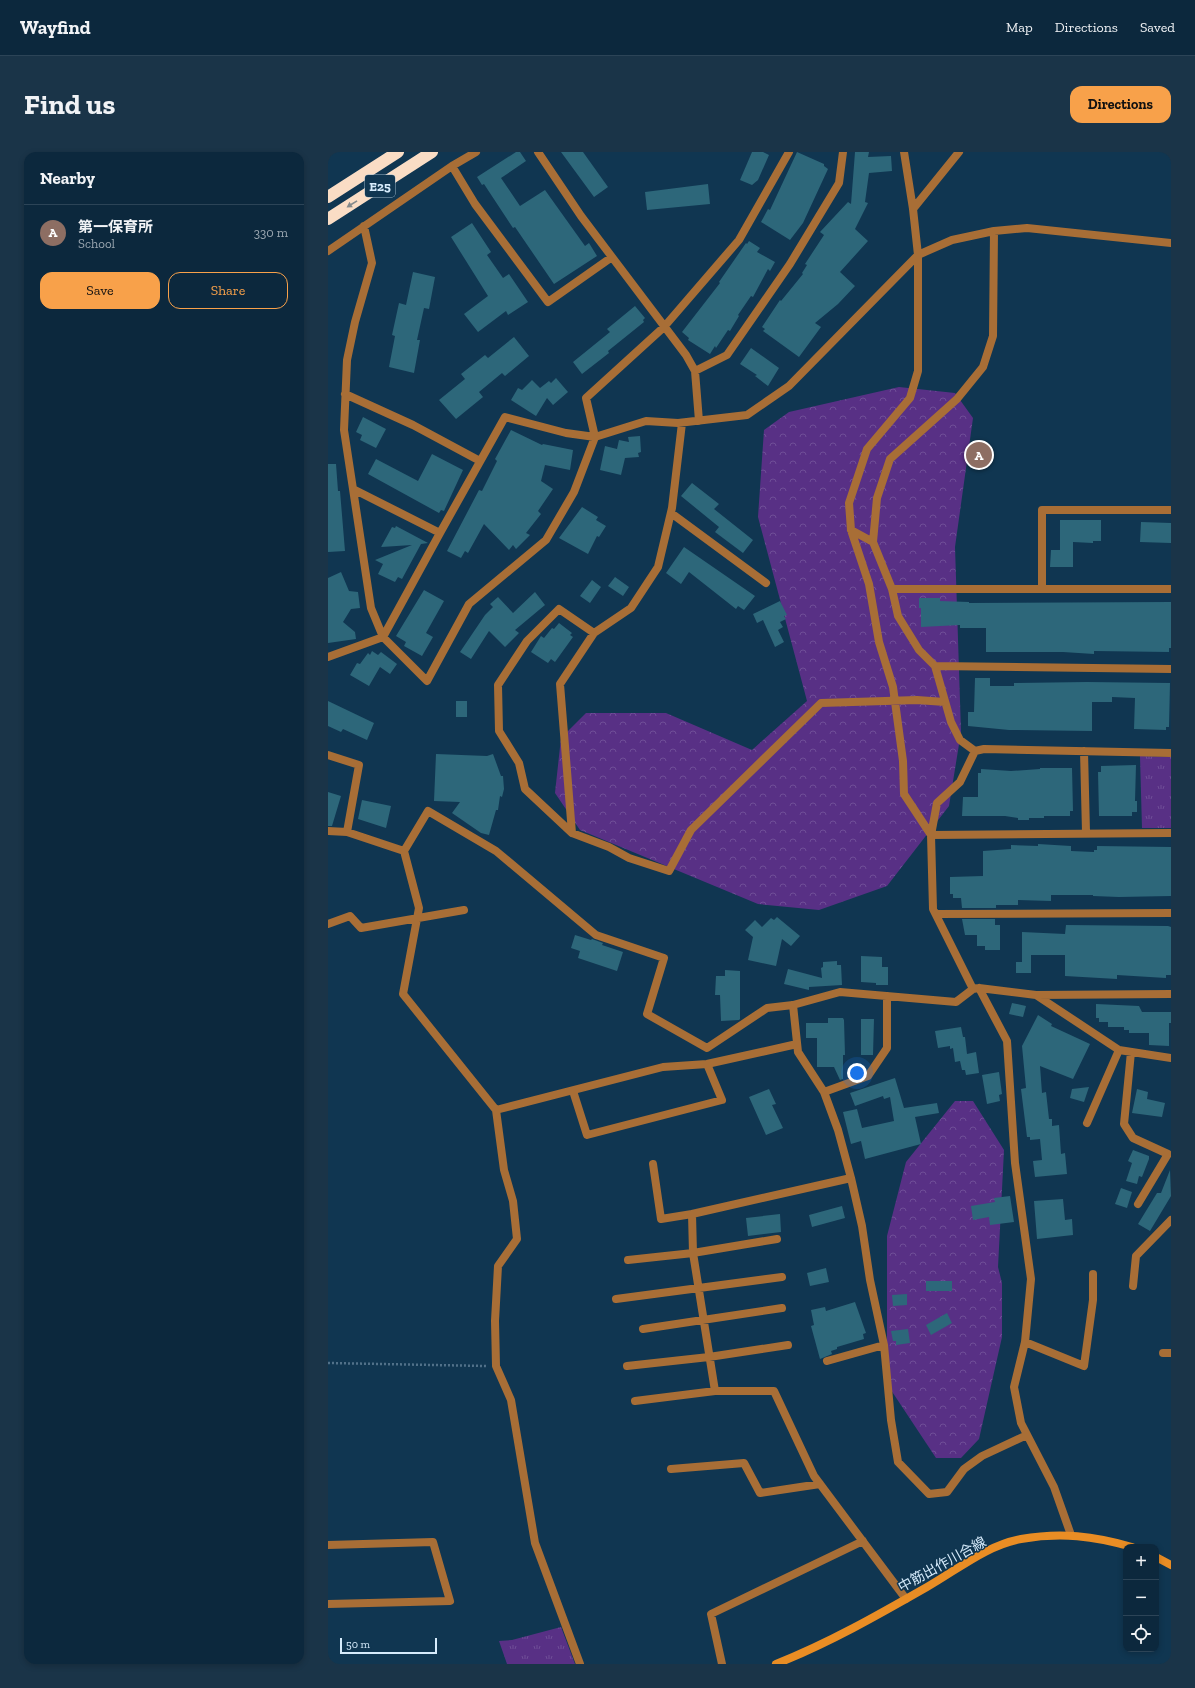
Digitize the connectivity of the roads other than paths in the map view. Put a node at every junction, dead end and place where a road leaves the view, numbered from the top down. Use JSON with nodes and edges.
{"nodes":[{"id":1,"x":398,"y":152,"type":"edge"},
{"id":2,"x":432,"y":152,"type":"edge"},
{"id":3,"x":476,"y":152,"type":"edge"},
{"id":4,"x":538,"y":152,"type":"edge"},
{"id":5,"x":789,"y":152,"type":"edge"},
{"id":6,"x":843,"y":152,"type":"edge"},
{"id":7,"x":904,"y":152,"type":"edge"},
{"id":8,"x":959,"y":152,"type":"edge"},
{"id":9,"x":452,"y":166,"type":"junction"},
{"id":10,"x":328,"y":197,"type":"edge"},
{"id":11,"x":913,"y":209,"type":"junction"},
{"id":12,"x":328,"y":219,"type":"edge"},
{"id":13,"x":364,"y":226,"type":"junction"},
{"id":14,"x":994,"y":231,"type":"junction"},
{"id":15,"x":1171,"y":243,"type":"edge"},
{"id":16,"x":328,"y":251,"type":"edge"},
{"id":17,"x":918,"y":255,"type":"junction"},
{"id":18,"x":612,"y":257,"type":"junction"},
{"id":19,"x":664,"y":327,"type":"junction"},
{"id":20,"x":695,"y":371,"type":"junction"},
{"id":21,"x":345,"y":394,"type":"junction"},
{"id":22,"x":699,"y":421,"type":"junction"},
{"id":23,"x":682,"y":423,"type":"junction"},
{"id":24,"x":595,"y":437,"type":"junction"},
{"id":25,"x":480,"y":461,"type":"junction"},
{"id":26,"x":353,"y":489,"type":"junction"},
{"id":27,"x":1171,"y":510,"type":"edge"},
{"id":28,"x":671,"y":513,"type":"junction"},
{"id":29,"x":851,"y":530,"type":"junction"},
{"id":30,"x":440,"y":533,"type":"junction"},
{"id":31,"x":873,"y":542,"type":"junction"},
{"id":32,"x":766,"y":583,"type":"dead end"},
{"id":33,"x":892,"y":589,"type":"junction"},
{"id":34,"x":1042,"y":589,"type":"junction"},
{"id":35,"x":1171,"y":589,"type":"edge"},
{"id":36,"x":594,"y":633,"type":"junction"},
{"id":37,"x":384,"y":637,"type":"junction"},
{"id":38,"x":328,"y":657,"type":"edge"},
{"id":39,"x":935,"y":666,"type":"junction"},
{"id":40,"x":1171,"y":669,"type":"edge"},
{"id":41,"x":894,"y":701,"type":"junction"},
{"id":42,"x":945,"y":702,"type":"junction"},
{"id":43,"x":1084,"y":750,"type":"junction"},
{"id":44,"x":975,"y":751,"type":"junction"},
{"id":45,"x":1171,"y":753,"type":"edge"},
{"id":46,"x":328,"y":755,"type":"edge"},
{"id":47,"x":328,"y":831,"type":"edge"},
{"id":48,"x":347,"y":832,"type":"junction"},
{"id":49,"x":1086,"y":832,"type":"junction"},
{"id":50,"x":572,"y":833,"type":"junction"},
{"id":51,"x":1171,"y":833,"type":"edge"},
{"id":52,"x":931,"y":835,"type":"junction"},
{"id":53,"x":404,"y":851,"type":"junction"},
{"id":54,"x":464,"y":910,"type":"dead end"},
{"id":55,"x":1171,"y":913,"type":"edge"},
{"id":56,"x":936,"y":914,"type":"junction"},
{"id":57,"x":417,"y":919,"type":"junction"},
{"id":58,"x":328,"y":924,"type":"edge"},
{"id":59,"x":976,"y":988,"type":"junction"},
{"id":60,"x":1171,"y":994,"type":"edge"},
{"id":61,"x":1036,"y":995,"type":"junction"},
{"id":62,"x":887,"y":996,"type":"junction"},
{"id":63,"x":793,"y":1005,"type":"junction"},
{"id":64,"x":797,"y":1044,"type":"junction"},
{"id":65,"x":1119,"y":1050,"type":"junction"},
{"id":66,"x":1131,"y":1052,"type":"junction"},
{"id":67,"x":1171,"y":1058,"type":"edge"},
{"id":68,"x":707,"y":1064,"type":"junction"},
{"id":69,"x":573,"y":1091,"type":"junction"},
{"id":70,"x":824,"y":1092,"type":"junction"},
{"id":71,"x":496,"y":1110,"type":"junction"},
{"id":72,"x":1087,"y":1123,"type":"dead end"},
{"id":73,"x":653,"y":1164,"type":"dead end"},
{"id":74,"x":851,"y":1178,"type":"junction"},
{"id":75,"x":1138,"y":1204,"type":"dead end"},
{"id":76,"x":692,"y":1214,"type":"junction"},
{"id":77,"x":1171,"y":1220,"type":"edge"},
{"id":78,"x":777,"y":1239,"type":"dead end"},
{"id":79,"x":693,"y":1253,"type":"junction"},
{"id":80,"x":628,"y":1260,"type":"dead end"},
{"id":81,"x":1093,"y":1274,"type":"dead end"},
{"id":82,"x":782,"y":1277,"type":"dead end"},
{"id":83,"x":1133,"y":1286,"type":"dead end"},
{"id":84,"x":698,"y":1288,"type":"junction"},
{"id":85,"x":616,"y":1299,"type":"dead end"},
{"id":86,"x":782,"y":1308,"type":"dead end"},
{"id":87,"x":704,"y":1321,"type":"junction"},
{"id":88,"x":643,"y":1329,"type":"dead end"},
{"id":89,"x":1025,"y":1342,"type":"junction"},
{"id":90,"x":788,"y":1345,"type":"dead end"},
{"id":91,"x":884,"y":1345,"type":"junction"},
{"id":92,"x":710,"y":1357,"type":"junction"},
{"id":93,"x":827,"y":1361,"type":"dead end"},
{"id":94,"x":627,"y":1366,"type":"dead end"},
{"id":95,"x":715,"y":1391,"type":"junction"},
{"id":96,"x":635,"y":1401,"type":"dead end"},
{"id":97,"x":1027,"y":1435,"type":"junction"},
{"id":98,"x":671,"y":1469,"type":"dead end"},
{"id":99,"x":820,"y":1484,"type":"junction"},
{"id":100,"x":1071,"y":1535,"type":"junction"},
{"id":101,"x":863,"y":1541,"type":"junction"},
{"id":102,"x":1123,"y":1544,"type":"edge"},
{"id":103,"x":328,"y":1545,"type":"edge"},
{"id":104,"x":1159,"y":1559,"type":"edge"},
{"id":105,"x":1171,"y":1565,"type":"edge"},
{"id":106,"x":906,"y":1599,"type":"junction"},
{"id":107,"x":328,"y":1604,"type":"edge"},
{"id":108,"x":580,"y":1664,"type":"edge"},
{"id":109,"x":722,"y":1664,"type":"edge"},
{"id":110,"x":776,"y":1664,"type":"edge"}],
"edges":[{"from":1,"to":10,"type":"highway","number":"E25"},
{"from":2,"to":12,"type":"highway","number":"E25","one_way":true},
{"from":3,"to":9,"type":"street"},
{"from":4,"to":18,"type":"street"},
{"from":5,"to":19,"type":"street"},
{"from":6,"to":20,"type":"street"},
{"from":7,"to":11,"type":"street"},
{"from":8,"to":11,"type":"street"},
{"from":9,"to":13,"type":"street"},
{"from":9,"to":18,"type":"street"},
{"from":11,"to":17,"type":"street"},
{"from":13,"to":16,"type":"street"},
{"from":13,"to":21,"type":"street"},
{"from":14,"to":15,"type":"street"},
{"from":14,"to":17,"type":"street"},
{"from":14,"to":31,"type":"street"},
{"from":17,"to":22,"type":"street"},
{"from":17,"to":29,"type":"street"},
{"from":18,"to":19,"type":"street"},
{"from":19,"to":20,"type":"street"},
{"from":19,"to":24,"type":"street"},
{"from":20,"to":22,"type":"street"},
{"from":21,"to":25,"type":"street"},
{"from":21,"to":26,"type":"street"},
{"from":22,"to":23,"type":"street"},
{"from":23,"to":24,"type":"street"},
{"from":23,"to":28,"type":"street"},
{"from":24,"to":25,"type":"street"},
{"from":24,"to":37,"type":"street"},
{"from":25,"to":30,"type":"street"},
{"from":26,"to":30,"type":"street"},
{"from":26,"to":37,"type":"street"},
{"from":27,"to":34,"type":"street"},
{"from":28,"to":32,"type":"street"},
{"from":28,"to":36,"type":"street"},
{"from":29,"to":31,"type":"street"},
{"from":29,"to":41,"type":"street"},
{"from":30,"to":37,"type":"street"},
{"from":31,"to":33,"type":"street"},
{"from":33,"to":34,"type":"street"},
{"from":33,"to":39,"type":"street"},
{"from":34,"to":35,"type":"street"},
{"from":36,"to":50,"type":"street"},
{"from":36,"to":50,"type":"street"},
{"from":37,"to":38,"type":"street"},
{"from":39,"to":40,"type":"street"},
{"from":39,"to":42,"type":"street"},
{"from":41,"to":42,"type":"street"},
{"from":41,"to":50,"type":"street"},
{"from":41,"to":52,"type":"street"},
{"from":42,"to":44,"type":"street"},
{"from":43,"to":44,"type":"street"},
{"from":43,"to":45,"type":"street"},
{"from":43,"to":49,"type":"street"},
{"from":44,"to":52,"type":"street"},
{"from":46,"to":48,"type":"street"},
{"from":47,"to":48,"type":"street"},
{"from":48,"to":53,"type":"street"},
{"from":49,"to":51,"type":"street"},
{"from":49,"to":52,"type":"street"},
{"from":52,"to":56,"type":"street"},
{"from":53,"to":57,"type":"street"},
{"from":53,"to":63,"type":"street"},
{"from":54,"to":57,"type":"street"},
{"from":55,"to":56,"type":"street"},
{"from":56,"to":59,"type":"street"},
{"from":57,"to":58,"type":"street"},
{"from":57,"to":71,"type":"street"},
{"from":59,"to":61,"type":"street"},
{"from":59,"to":62,"type":"street"},
{"from":59,"to":89,"type":"street"},
{"from":60,"to":61,"type":"street"},
{"from":61,"to":65,"type":"street"},
{"from":62,"to":63,"type":"street"},
{"from":62,"to":70,"type":"street"},
{"from":63,"to":64,"type":"street"},
{"from":64,"to":68,"type":"street"},
{"from":64,"to":70,"type":"street"},
{"from":65,"to":66,"type":"street"},
{"from":65,"to":72,"type":"street"},
{"from":66,"to":67,"type":"street"},
{"from":66,"to":75,"type":"street"},
{"from":68,"to":69,"type":"street"},
{"from":68,"to":69,"type":"street"},
{"from":69,"to":71,"type":"street"},
{"from":70,"to":74,"type":"street"},
{"from":71,"to":108,"type":"street"},
{"from":73,"to":76,"type":"street"},
{"from":74,"to":76,"type":"street"},
{"from":74,"to":91,"type":"street"},
{"from":76,"to":79,"type":"street"},
{"from":77,"to":83,"type":"street"},
{"from":78,"to":79,"type":"street"},
{"from":79,"to":80,"type":"street"},
{"from":79,"to":84,"type":"street"},
{"from":81,"to":89,"type":"street"},
{"from":82,"to":84,"type":"street"},
{"from":84,"to":85,"type":"street"},
{"from":84,"to":87,"type":"street"},
{"from":86,"to":87,"type":"street"},
{"from":87,"to":88,"type":"street"},
{"from":87,"to":92,"type":"street"},
{"from":89,"to":97,"type":"street"},
{"from":90,"to":92,"type":"street"},
{"from":91,"to":93,"type":"street"},
{"from":91,"to":97,"type":"street"},
{"from":92,"to":94,"type":"street"},
{"from":92,"to":95,"type":"street"},
{"from":95,"to":96,"type":"street"},
{"from":95,"to":99,"type":"street"},
{"from":97,"to":100,"type":"street"},
{"from":98,"to":99,"type":"street"},
{"from":99,"to":101,"type":"street"},
{"from":100,"to":102,"type":"main road","name":"中筋出作川合線"},
{"from":100,"to":106,"type":"main road","name":"中筋出作川合線"},
{"from":101,"to":106,"type":"street"},
{"from":101,"to":109,"type":"street"},
{"from":103,"to":107,"type":"street"},
{"from":104,"to":105,"type":"main road"},
{"from":106,"to":110,"type":"main road","name":"中筋出作川合線"}]}
